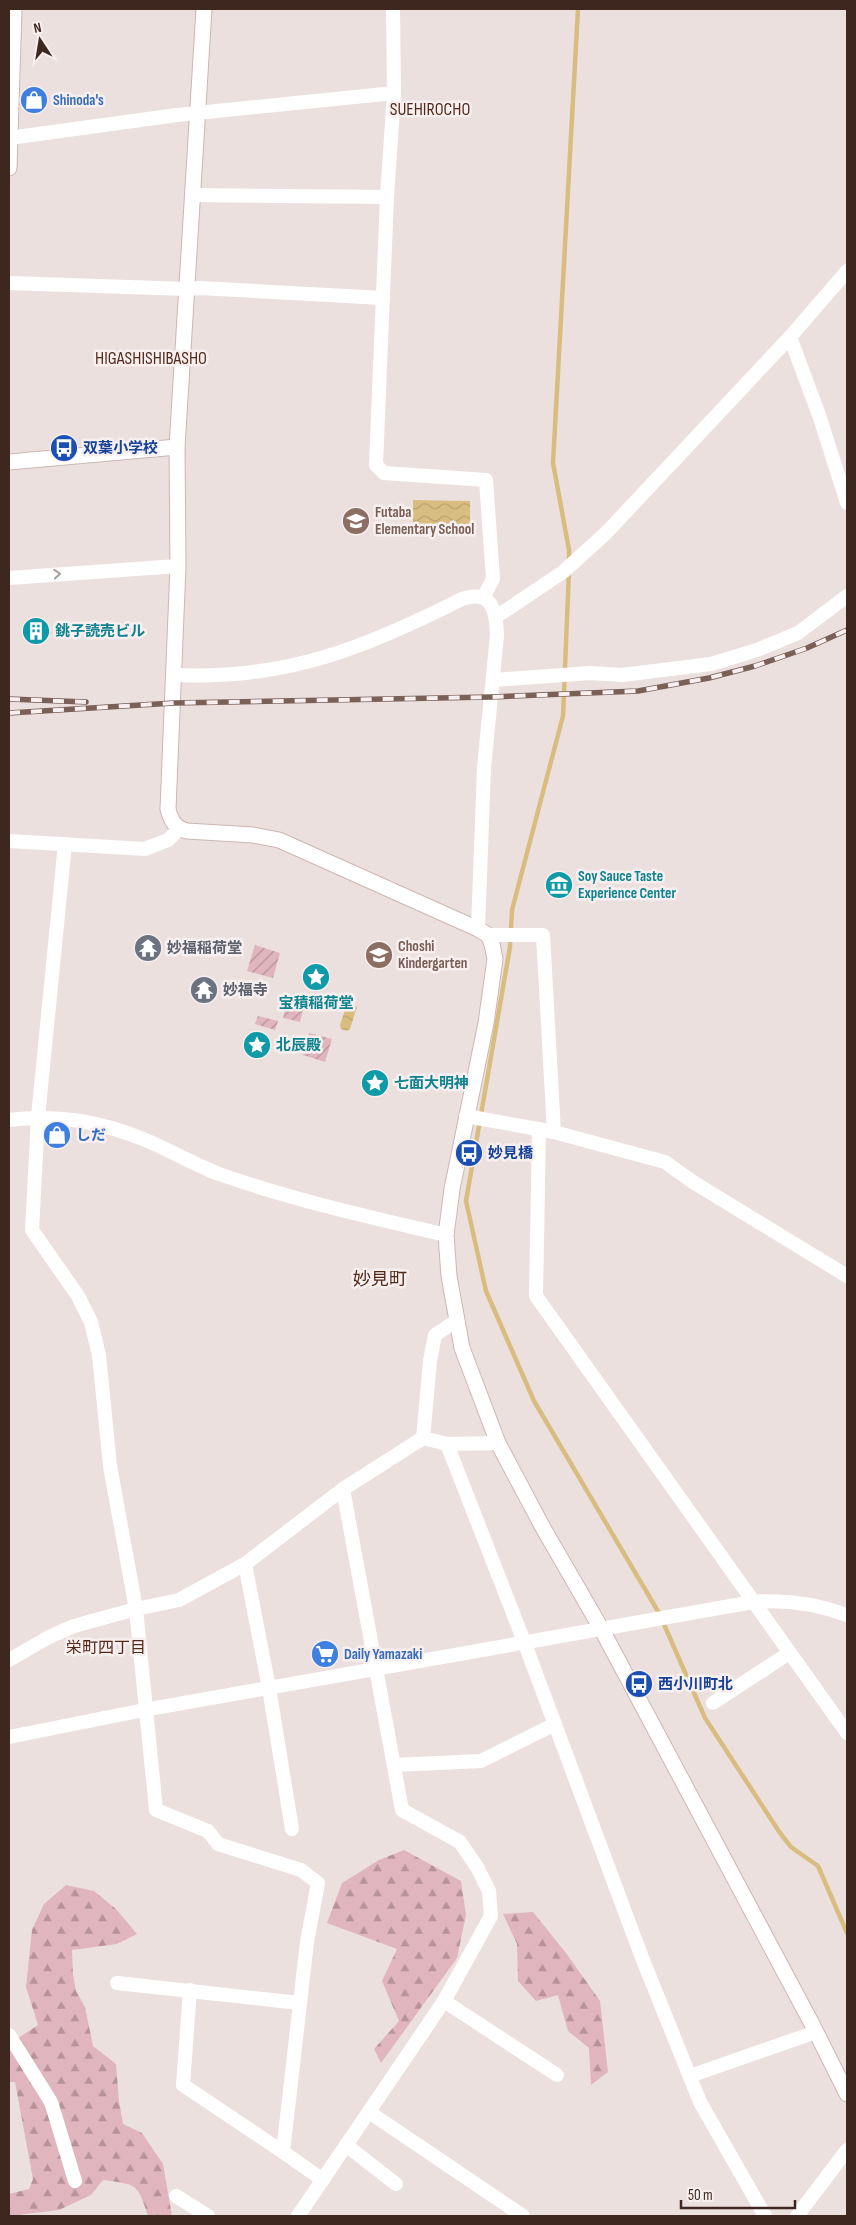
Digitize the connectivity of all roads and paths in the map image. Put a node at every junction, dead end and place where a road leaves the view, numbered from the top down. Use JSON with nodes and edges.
{"nodes":[{"id":1,"x":14,"y":9,"type":"edge"},
{"id":2,"x":204,"y":9,"type":"edge"},
{"id":3,"x":393,"y":9,"type":"edge"},
{"id":4,"x":394,"y":93,"type":"junction"},
{"id":5,"x":198,"y":113,"type":"junction"},
{"id":6,"x":9,"y":138,"type":"edge"},
{"id":7,"x":9,"y":168,"type":"edge"},
{"id":8,"x":193,"y":195,"type":"junction"},
{"id":9,"x":387,"y":197,"type":"junction"},
{"id":10,"x":847,"y":271,"type":"edge"},
{"id":11,"x":9,"y":283,"type":"edge"},
{"id":12,"x":187,"y":289,"type":"junction"},
{"id":13,"x":383,"y":298,"type":"junction"},
{"id":14,"x":790,"y":336,"type":"junction"},
{"id":15,"x":177,"y":448,"type":"junction"},
{"id":16,"x":9,"y":462,"type":"edge"},
{"id":17,"x":847,"y":503,"type":"edge"},
{"id":18,"x":178,"y":566,"type":"junction"},
{"id":19,"x":9,"y":578,"type":"edge"},
{"id":20,"x":484,"y":596,"type":"junction"},
{"id":21,"x":847,"y":596,"type":"edge"},
{"id":22,"x":496,"y":617,"type":"junction"},
{"id":23,"x":175,"y":675,"type":"junction"},
{"id":24,"x":493,"y":680,"type":"junction"},
{"id":25,"x":179,"y":829,"type":"junction"},
{"id":26,"x":9,"y":842,"type":"edge"},
{"id":27,"x":65,"y":844,"type":"junction"},
{"id":28,"x":483,"y":932,"type":"junction"},
{"id":29,"x":466,"y":1116,"type":"junction"},
{"id":30,"x":38,"y":1117,"type":"junction"},
{"id":31,"x":9,"y":1120,"type":"edge"},
{"id":32,"x":539,"y":1129,"type":"junction"},
{"id":33,"x":554,"y":1132,"type":"junction"},
{"id":34,"x":446,"y":1235,"type":"junction"},
{"id":35,"x":847,"y":1276,"type":"edge"},
{"id":36,"x":456,"y":1321,"type":"junction"},
{"id":37,"x":423,"y":1438,"type":"junction"},
{"id":38,"x":498,"y":1443,"type":"junction"},
{"id":39,"x":447,"y":1444,"type":"junction"},
{"id":40,"x":343,"y":1489,"type":"junction"},
{"id":41,"x":245,"y":1564,"type":"junction"},
{"id":42,"x":753,"y":1602,"type":"junction"},
{"id":43,"x":136,"y":1609,"type":"junction"},
{"id":44,"x":847,"y":1615,"type":"edge"},
{"id":45,"x":602,"y":1630,"type":"junction"},
{"id":46,"x":525,"y":1644,"type":"junction"},
{"id":47,"x":789,"y":1653,"type":"junction"},
{"id":48,"x":9,"y":1660,"type":"edge"},
{"id":49,"x":376,"y":1670,"type":"junction"},
{"id":50,"x":269,"y":1688,"type":"junction"},
{"id":51,"x":713,"y":1703,"type":"dead end"},
{"id":52,"x":144,"y":1710,"type":"junction"},
{"id":53,"x":555,"y":1724,"type":"junction"},
{"id":54,"x":847,"y":1733,"type":"edge"},
{"id":55,"x":9,"y":1737,"type":"edge"},
{"id":56,"x":394,"y":1765,"type":"junction"},
{"id":57,"x":292,"y":1829,"type":"dead end"},
{"id":58,"x":117,"y":1983,"type":"dead end"},
{"id":59,"x":190,"y":1990,"type":"junction"},
{"id":60,"x":444,"y":2000,"type":"junction"},
{"id":61,"x":300,"y":2003,"type":"junction"},
{"id":62,"x":816,"y":2032,"type":"junction"},
{"id":63,"x":10,"y":2036,"type":"edge"},
{"id":64,"x":557,"y":2075,"type":"dead end"},
{"id":65,"x":690,"y":2076,"type":"junction"},
{"id":66,"x":847,"y":2094,"type":"edge"},
{"id":67,"x":369,"y":2112,"type":"junction"},
{"id":68,"x":346,"y":2146,"type":"junction"},
{"id":69,"x":847,"y":2150,"type":"edge"},
{"id":70,"x":283,"y":2152,"type":"junction"},
{"id":71,"x":323,"y":2180,"type":"junction"},
{"id":72,"x":75,"y":2182,"type":"dead end"},
{"id":73,"x":396,"y":2184,"type":"dead end"},
{"id":74,"x":176,"y":2196,"type":"dead end"},
{"id":75,"x":208,"y":2216,"type":"edge"},
{"id":76,"x":298,"y":2216,"type":"edge"},
{"id":77,"x":523,"y":2216,"type":"edge"},
{"id":78,"x":765,"y":2216,"type":"edge"},
{"id":79,"x":797,"y":2216,"type":"edge"}],
"edges":[{"from":1,"to":6,"type":"street"},
{"from":2,"to":5,"type":"street"},
{"from":3,"to":4,"type":"street"},
{"from":4,"to":5,"type":"street"},
{"from":4,"to":9,"type":"street"},
{"from":5,"to":6,"type":"street"},
{"from":5,"to":8,"type":"street"},
{"from":6,"to":7,"type":"street"},
{"from":8,"to":9,"type":"street"},
{"from":8,"to":12,"type":"street"},
{"from":9,"to":13,"type":"street"},
{"from":10,"to":14,"type":"street"},
{"from":11,"to":12,"type":"street"},
{"from":12,"to":13,"type":"street"},
{"from":12,"to":15,"type":"street"},
{"from":13,"to":20,"type":"street"},
{"from":14,"to":17,"type":"street"},
{"from":14,"to":22,"type":"street"},
{"from":15,"to":16,"type":"street"},
{"from":15,"to":18,"type":"street"},
{"from":19,"to":18,"type":"street","one_way":true},
{"from":18,"to":23,"type":"street"},
{"from":20,"to":22,"type":"street"},
{"from":20,"to":23,"type":"street"},
{"from":21,"to":24,"type":"street"},
{"from":22,"to":24,"type":"street"},
{"from":23,"to":25,"type":"street"},
{"from":24,"to":28,"type":"street"},
{"from":25,"to":27,"type":"street"},
{"from":25,"to":28,"type":"street"},
{"from":26,"to":27,"type":"street"},
{"from":27,"to":30,"type":"street"},
{"from":28,"to":29,"type":"street"},
{"from":28,"to":33,"type":"street"},
{"from":29,"to":32,"type":"street"},
{"from":29,"to":34,"type":"street"},
{"from":30,"to":31,"type":"street"},
{"from":30,"to":34,"type":"street"},
{"from":30,"to":43,"type":"street"},
{"from":32,"to":33,"type":"street"},
{"from":32,"to":42,"type":"street"},
{"from":33,"to":35,"type":"street"},
{"from":34,"to":36,"type":"street"},
{"from":36,"to":37,"type":"street"},
{"from":36,"to":38,"type":"street"},
{"from":37,"to":39,"type":"street"},
{"from":37,"to":40,"type":"street"},
{"from":38,"to":39,"type":"street"},
{"from":38,"to":45,"type":"street"},
{"from":39,"to":46,"type":"street"},
{"from":40,"to":41,"type":"street"},
{"from":40,"to":49,"type":"street"},
{"from":41,"to":43,"type":"street"},
{"from":41,"to":50,"type":"street"},
{"from":42,"to":44,"type":"street"},
{"from":42,"to":45,"type":"street"},
{"from":42,"to":47,"type":"street"},
{"from":43,"to":48,"type":"street"},
{"from":43,"to":52,"type":"street"},
{"from":45,"to":46,"type":"street"},
{"from":45,"to":62,"type":"street"},
{"from":46,"to":49,"type":"street"},
{"from":46,"to":53,"type":"street"},
{"from":47,"to":51,"type":"street"},
{"from":47,"to":54,"type":"street"},
{"from":49,"to":50,"type":"street"},
{"from":49,"to":56,"type":"street"},
{"from":50,"to":52,"type":"street"},
{"from":50,"to":57,"type":"street"},
{"from":52,"to":55,"type":"street"},
{"from":52,"to":61,"type":"street"},
{"from":53,"to":56,"type":"street"},
{"from":53,"to":65,"type":"street"},
{"from":56,"to":60,"type":"street"},
{"from":58,"to":59,"type":"street"},
{"from":59,"to":61,"type":"street"},
{"from":59,"to":70,"type":"street"},
{"from":60,"to":64,"type":"street"},
{"from":60,"to":67,"type":"street"},
{"from":61,"to":70,"type":"street"},
{"from":62,"to":65,"type":"street"},
{"from":62,"to":66,"type":"street"},
{"from":63,"to":72,"type":"street"},
{"from":65,"to":78,"type":"street"},
{"from":67,"to":68,"type":"street"},
{"from":67,"to":77,"type":"street"},
{"from":68,"to":71,"type":"street"},
{"from":68,"to":73,"type":"street"},
{"from":69,"to":79,"type":"street"},
{"from":70,"to":71,"type":"street"},
{"from":71,"to":76,"type":"street"},
{"from":74,"to":75,"type":"street"}]}
